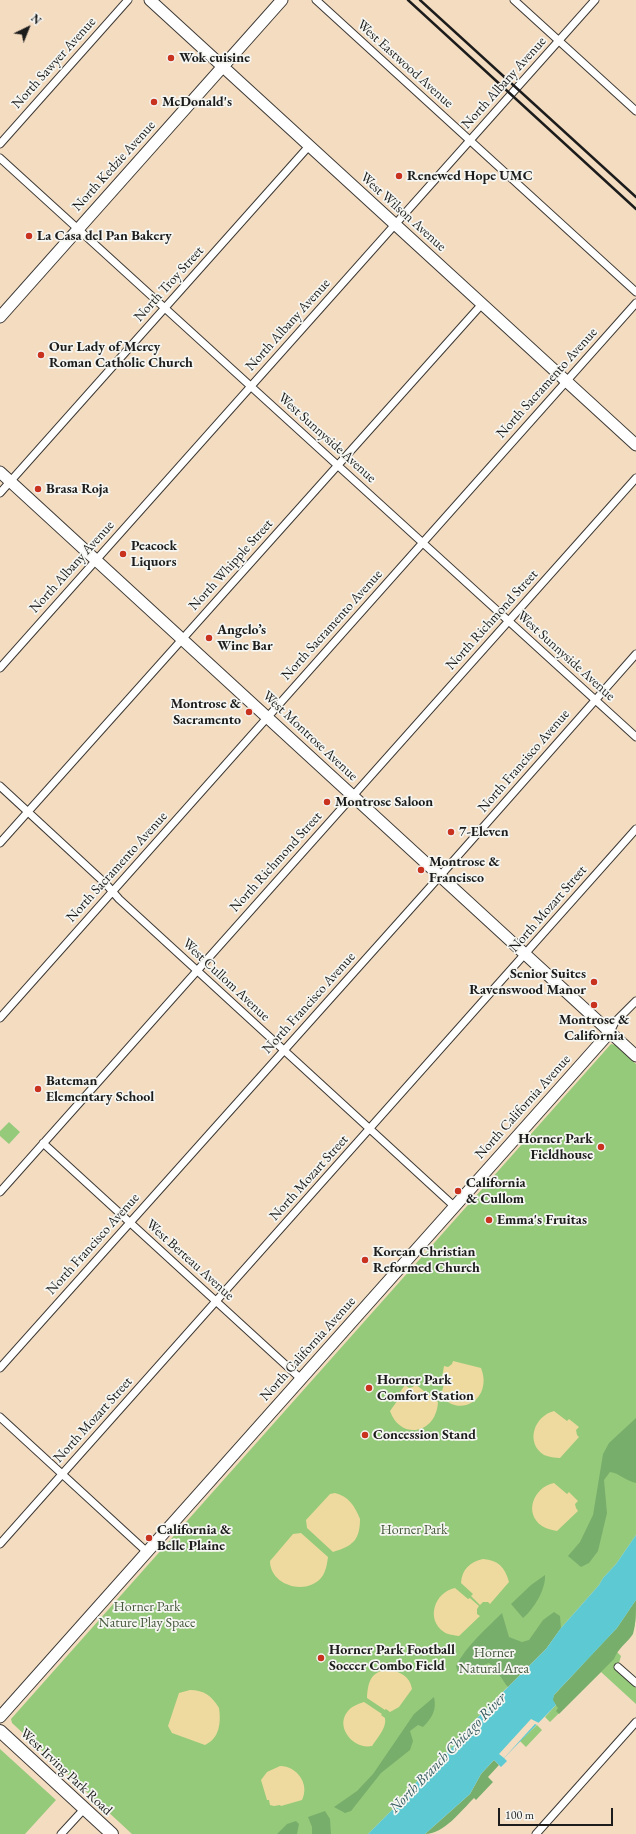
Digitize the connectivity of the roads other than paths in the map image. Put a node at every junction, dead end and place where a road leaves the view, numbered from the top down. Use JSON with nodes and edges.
{"nodes":[{"id":1,"x":128,"y":0,"type":"edge"},
{"id":2,"x":150,"y":0,"type":"edge"},
{"id":3,"x":282,"y":0,"type":"edge"},
{"id":4,"x":316,"y":0,"type":"edge"},
{"id":5,"x":514,"y":0,"type":"edge"},
{"id":6,"x":595,"y":0,"type":"edge"},
{"id":7,"x":559,"y":41,"type":"junction"},
{"id":8,"x":223,"y":67,"type":"junction"},
{"id":9,"x":636,"y":111,"type":"edge"},
{"id":10,"x":470,"y":141,"type":"junction"},
{"id":11,"x":0,"y":144,"type":"edge"},
{"id":12,"x":309,"y":146,"type":"junction"},
{"id":13,"x":0,"y":158,"type":"edge"},
{"id":14,"x":395,"y":225,"type":"junction"},
{"id":15,"x":79,"y":229,"type":"junction"},
{"id":16,"x":636,"y":292,"type":"edge"},
{"id":17,"x":636,"y":303,"type":"edge"},
{"id":18,"x":482,"y":304,"type":"junction"},
{"id":19,"x":165,"y":308,"type":"junction"},
{"id":20,"x":0,"y":317,"type":"edge"},
{"id":21,"x":566,"y":381,"type":"junction"},
{"id":22,"x":251,"y":386,"type":"junction"},
{"id":23,"x":636,"y":445,"type":"edge"},
{"id":24,"x":338,"y":465,"type":"junction"},
{"id":25,"x":0,"y":472,"type":"edge"},
{"id":26,"x":636,"y":478,"type":"edge"},
{"id":27,"x":11,"y":481,"type":"junction"},
{"id":28,"x":0,"y":493,"type":"edge"},
{"id":29,"x":423,"y":542,"type":"junction"},
{"id":30,"x":96,"y":560,"type":"junction"},
{"id":31,"x":509,"y":621,"type":"junction"},
{"id":32,"x":182,"y":639,"type":"junction"},
{"id":33,"x":636,"y":654,"type":"edge"},
{"id":34,"x":0,"y":668,"type":"edge"},
{"id":35,"x":596,"y":700,"type":"junction"},
{"id":36,"x":268,"y":717,"type":"junction"},
{"id":37,"x":636,"y":737,"type":"edge"},
{"id":38,"x":0,"y":786,"type":"edge"},
{"id":39,"x":353,"y":796,"type":"junction"},
{"id":40,"x":28,"y":812,"type":"junction"},
{"id":41,"x":636,"y":829,"type":"edge"},
{"id":42,"x":0,"y":844,"type":"edge"},
{"id":43,"x":440,"y":876,"type":"junction"},
{"id":44,"x":113,"y":891,"type":"junction"},
{"id":45,"x":525,"y":954,"type":"junction"},
{"id":46,"x":197,"y":971,"type":"junction"},
{"id":47,"x":636,"y":1001,"type":"edge"},
{"id":48,"x":0,"y":1018,"type":"edge"},
{"id":49,"x":610,"y":1032,"type":"junction"},
{"id":50,"x":284,"y":1050,"type":"junction"},
{"id":51,"x":636,"y":1056,"type":"edge"},
{"id":52,"x":370,"y":1129,"type":"junction"},
{"id":53,"x":43,"y":1144,"type":"junction"},
{"id":54,"x":0,"y":1192,"type":"edge"},
{"id":55,"x":455,"y":1207,"type":"junction"},
{"id":56,"x":130,"y":1222,"type":"junction"},
{"id":57,"x":216,"y":1301,"type":"junction"},
{"id":58,"x":0,"y":1368,"type":"edge"},
{"id":59,"x":301,"y":1379,"type":"junction"},
{"id":60,"x":0,"y":1417,"type":"edge"},
{"id":61,"x":62,"y":1474,"type":"junction"},
{"id":62,"x":0,"y":1544,"type":"edge"},
{"id":63,"x":147,"y":1552,"type":"junction"},
{"id":64,"x":618,"y":1667,"type":"dead end"},
{"id":65,"x":636,"y":1683,"type":"edge"},
{"id":66,"x":0,"y":1717,"type":"edge"},
{"id":67,"x":636,"y":1722,"type":"edge"},
{"id":68,"x":0,"y":1731,"type":"edge"},
{"id":69,"x":84,"y":1809,"type":"junction"},
{"id":70,"x":60,"y":1834,"type":"edge"},
{"id":71,"x":112,"y":1834,"type":"edge"},
{"id":72,"x":536,"y":1834,"type":"edge"}],
"edges":[{"from":1,"to":11,"type":"street","name":"North Sawyer Avenue"},
{"from":2,"to":8,"type":"street","name":"West Wilson Avenue"},
{"from":3,"to":8,"type":"street","name":"North Kedzie Avenue"},
{"from":4,"to":10,"type":"street","name":"West Eastwood Avenue"},
{"from":5,"to":7,"type":"street"},
{"from":6,"to":7,"type":"street","name":"North Albany Avenue"},
{"from":7,"to":9,"type":"street"},
{"from":7,"to":10,"type":"street","name":"North Albany Avenue"},
{"from":8,"to":12,"type":"street","name":"West Wilson Avenue"},
{"from":8,"to":15,"type":"street","name":"North Kedzie Avenue"},
{"from":10,"to":14,"type":"street","name":"North Albany Avenue"},
{"from":10,"to":16,"type":"street","name":"West Eastwood Avenue"},
{"from":12,"to":14,"type":"street","name":"West Wilson Avenue"},
{"from":12,"to":19,"type":"street","name":"North Troy Street"},
{"from":13,"to":15,"type":"street","name":"West Sunnyside Avenue"},
{"from":14,"to":18,"type":"street","name":"West Wilson Avenue"},
{"from":14,"to":22,"type":"street","name":"North Albany Avenue"},
{"from":15,"to":19,"type":"street","name":"West Sunnyside Avenue"},
{"from":15,"to":20,"type":"street","name":"North Kedzie Avenue"},
{"from":17,"to":21,"type":"street","name":"North Sacramento Avenue"},
{"from":18,"to":21,"type":"street","name":"West Wilson Avenue"},
{"from":18,"to":24,"type":"street","name":"North Whipple Street"},
{"from":19,"to":22,"type":"street","name":"West Sunnyside Avenue"},
{"from":19,"to":27,"type":"street","name":"North Troy Street"},
{"from":21,"to":23,"type":"street","name":"West Wilson Avenue"},
{"from":21,"to":29,"type":"street","name":"North Sacramento Avenue"},
{"from":22,"to":24,"type":"street","name":"West Sunnyside Avenue"},
{"from":22,"to":30,"type":"street","name":"North Albany Avenue"},
{"from":24,"to":29,"type":"street","name":"West Sunnyside Avenue"},
{"from":24,"to":32,"type":"street","name":"North Whipple Street"},
{"from":25,"to":27,"type":"street","name":"West Montrose Avenue"},
{"from":26,"to":31,"type":"street","name":"North Richmond Street"},
{"from":27,"to":28,"type":"street","name":"North Troy Street"},
{"from":27,"to":30,"type":"street","name":"West Montrose Avenue"},
{"from":29,"to":31,"type":"street","name":"West Sunnyside Avenue"},
{"from":29,"to":36,"type":"street","name":"North Sacramento Avenue"},
{"from":30,"to":32,"type":"street","name":"West Montrose Avenue"},
{"from":30,"to":34,"type":"street","name":"North Albany Avenue"},
{"from":31,"to":35,"type":"street","name":"West Sunnyside Avenue"},
{"from":31,"to":39,"type":"street","name":"North Richmond Street"},
{"from":32,"to":36,"type":"street","name":"West Montrose Avenue"},
{"from":32,"to":40,"type":"street","name":"North Whipple Street"},
{"from":33,"to":35,"type":"street","name":"North Francisco Avenue"},
{"from":35,"to":37,"type":"street","name":"West Sunnyside Avenue"},
{"from":35,"to":43,"type":"street","name":"North Francisco Avenue"},
{"from":36,"to":39,"type":"street","name":"West Montrose Avenue"},
{"from":36,"to":44,"type":"street","name":"North Sacramento Avenue"},
{"from":38,"to":40,"type":"street","name":"West Cullom Avenue"},
{"from":39,"to":43,"type":"street","name":"West Montrose Avenue"},
{"from":39,"to":46,"type":"street","name":"North Richmond Street"},
{"from":40,"to":42,"type":"street","name":"North Whipple Street"},
{"from":40,"to":44,"type":"street","name":"West Cullom Avenue"},
{"from":41,"to":45,"type":"street","name":"North Mozart Street"},
{"from":43,"to":45,"type":"street","name":"West Montrose Avenue"},
{"from":43,"to":50,"type":"street","name":"North Francisco Avenue"},
{"from":44,"to":46,"type":"street","name":"West Cullom Avenue"},
{"from":44,"to":48,"type":"street","name":"North Sacramento Avenue"},
{"from":45,"to":49,"type":"street","name":"West Montrose Avenue"},
{"from":45,"to":52,"type":"street","name":"North Mozart Street"},
{"from":46,"to":50,"type":"street","name":"West Cullom Avenue"},
{"from":46,"to":53,"type":"street","name":"North Richmond Street"},
{"from":47,"to":49,"type":"street","name":"North California Avenue"},
{"from":49,"to":51,"type":"street","name":"West Montrose Avenue"},
{"from":49,"to":55,"type":"street","name":"North California Avenue"},
{"from":50,"to":52,"type":"street","name":"West Cullom Avenue"},
{"from":50,"to":56,"type":"street","name":"North Francisco Avenue"},
{"from":52,"to":55,"type":"street","name":"West Cullom Avenue"},
{"from":52,"to":57,"type":"street","name":"North Mozart Street"},
{"from":53,"to":54,"type":"street","name":"North Richmond Street"},
{"from":53,"to":56,"type":"street","name":"West Berteau Avenue"},
{"from":55,"to":59,"type":"street","name":"North California Avenue"},
{"from":56,"to":57,"type":"street","name":"West Berteau Avenue"},
{"from":56,"to":58,"type":"street","name":"North Francisco Avenue"},
{"from":57,"to":59,"type":"street","name":"West Berteau Avenue"},
{"from":57,"to":61,"type":"street","name":"North Mozart Street"},
{"from":59,"to":63,"type":"street","name":"North California Avenue"},
{"from":60,"to":61,"type":"street"},
{"from":61,"to":62,"type":"street","name":"North Mozart Street"},
{"from":61,"to":63,"type":"street"},
{"from":63,"to":66,"type":"street","name":"North California Avenue"},
{"from":64,"to":65,"type":"street"},
{"from":67,"to":72,"type":"street"},
{"from":68,"to":69,"type":"main road","name":"West Irving Park Road"},
{"from":69,"to":70,"type":"street"},
{"from":69,"to":71,"type":"main road","name":"West Irving Park Road"}]}
